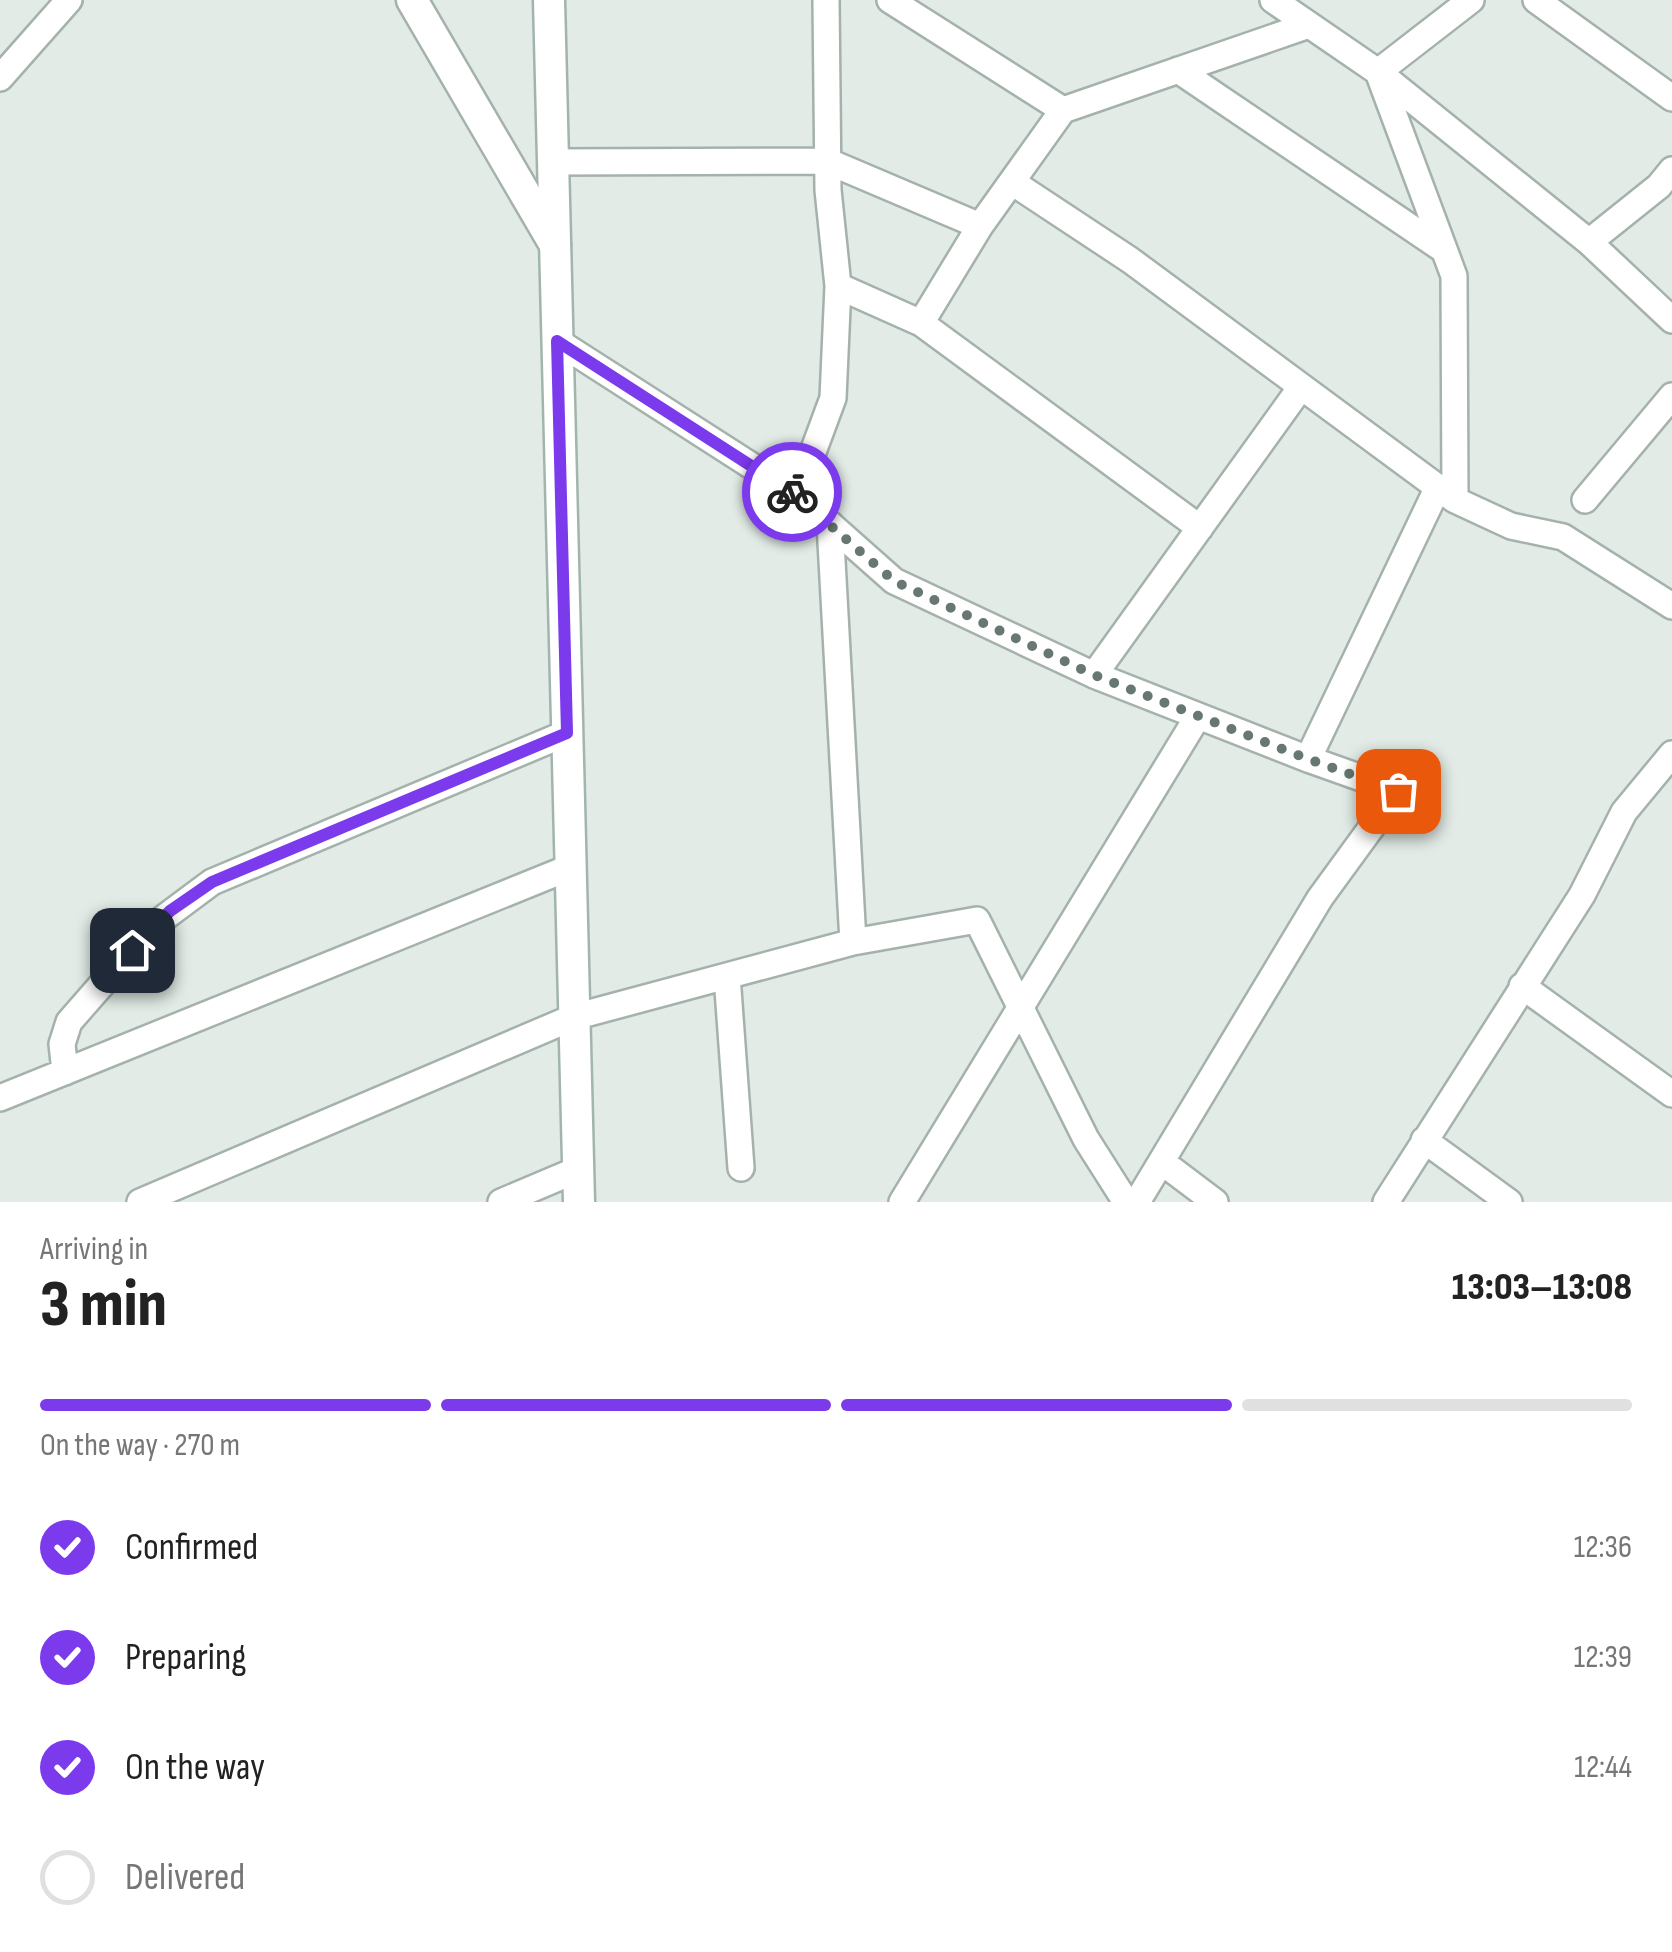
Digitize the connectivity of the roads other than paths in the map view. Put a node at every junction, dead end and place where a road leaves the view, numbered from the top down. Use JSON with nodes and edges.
{"nodes":[{"id":1,"x":69,"y":0,"type":"edge"},
{"id":2,"x":412,"y":0,"type":"edge"},
{"id":3,"x":548,"y":0,"type":"edge"},
{"id":4,"x":826,"y":0,"type":"edge"},
{"id":5,"x":890,"y":0,"type":"edge"},
{"id":6,"x":1274,"y":0,"type":"edge"},
{"id":7,"x":1471,"y":0,"type":"edge"},
{"id":8,"x":1536,"y":0,"type":"edge"},
{"id":9,"x":1309,"y":24,"type":"junction"},
{"id":10,"x":1178,"y":70,"type":"junction"},
{"id":11,"x":1378,"y":72,"type":"junction"},
{"id":12,"x":0,"y":78,"type":"edge"},
{"id":13,"x":1672,"y":98,"type":"edge"},
{"id":14,"x":1063,"y":110,"type":"junction"},
{"id":15,"x":828,"y":161,"type":"junction"},
{"id":16,"x":553,"y":162,"type":"junction"},
{"id":17,"x":1672,"y":170,"type":"edge"},
{"id":18,"x":1012,"y":182,"type":"junction"},
{"id":19,"x":980,"y":226,"type":"junction"},
{"id":20,"x":1589,"y":242,"type":"junction"},
{"id":21,"x":555,"y":245,"type":"junction"},
{"id":22,"x":1444,"y":250,"type":"junction"},
{"id":23,"x":838,"y":286,"type":"junction"},
{"id":24,"x":1670,"y":319,"type":"edge"},
{"id":25,"x":921,"y":323,"type":"junction"},
{"id":26,"x":557,"y":341,"type":"junction"},
{"id":27,"x":1301,"y":386,"type":"junction"},
{"id":28,"x":1672,"y":396,"type":"edge"},
{"id":29,"x":1446,"y":494,"type":"junction"},
{"id":30,"x":797,"y":495,"type":"junction"},
{"id":31,"x":1585,"y":500,"type":"dead end"},
{"id":32,"x":830,"y":524,"type":"junction"},
{"id":33,"x":1200,"y":528,"type":"junction"},
{"id":34,"x":1672,"y":606,"type":"edge"},
{"id":35,"x":1094,"y":675,"type":"junction"},
{"id":36,"x":1198,"y":716,"type":"junction"},
{"id":37,"x":567,"y":733,"type":"junction"},
{"id":38,"x":1672,"y":754,"type":"edge"},
{"id":39,"x":1308,"y":759,"type":"junction"},
{"id":40,"x":570,"y":867,"type":"junction"},
{"id":41,"x":853,"y":942,"type":"junction"},
{"id":42,"x":727,"y":976,"type":"junction"},
{"id":43,"x":1522,"y":986,"type":"junction"},
{"id":44,"x":1021,"y":1009,"type":"junction"},
{"id":45,"x":574,"y":1017,"type":"junction"},
{"id":46,"x":65,"y":1072,"type":"junction"},
{"id":47,"x":1672,"y":1094,"type":"edge"},
{"id":48,"x":0,"y":1098,"type":"edge"},
{"id":49,"x":1424,"y":1140,"type":"junction"},
{"id":50,"x":1162,"y":1162,"type":"junction"},
{"id":51,"x":741,"y":1168,"type":"dead end"},
{"id":52,"x":578,"y":1169,"type":"junction"},
{"id":53,"x":140,"y":1202,"type":"edge"},
{"id":54,"x":501,"y":1202,"type":"edge"},
{"id":55,"x":580,"y":1202,"type":"edge"},
{"id":56,"x":902,"y":1202,"type":"edge"},
{"id":57,"x":1126,"y":1202,"type":"edge"},
{"id":58,"x":1137,"y":1202,"type":"edge"},
{"id":59,"x":1214,"y":1202,"type":"edge"},
{"id":60,"x":1386,"y":1202,"type":"edge"},
{"id":61,"x":1508,"y":1202,"type":"edge"}],
"edges":[{"from":1,"to":12,"type":"street"},
{"from":2,"to":21,"type":"main road"},
{"from":3,"to":16,"type":"main road"},
{"from":4,"to":15,"type":"street"},
{"from":5,"to":14,"type":"street"},
{"from":6,"to":9,"type":"street"},
{"from":7,"to":11,"type":"street"},
{"from":8,"to":13,"type":"street"},
{"from":9,"to":10,"type":"street"},
{"from":9,"to":11,"type":"street"},
{"from":10,"to":14,"type":"street"},
{"from":10,"to":22,"type":"street"},
{"from":11,"to":20,"type":"street"},
{"from":11,"to":22,"type":"street"},
{"from":14,"to":18,"type":"street"},
{"from":15,"to":16,"type":"street"},
{"from":15,"to":19,"type":"street"},
{"from":15,"to":23,"type":"street"},
{"from":16,"to":21,"type":"main road"},
{"from":17,"to":20,"type":"street"},
{"from":18,"to":19,"type":"street"},
{"from":18,"to":27,"type":"street"},
{"from":19,"to":25,"type":"street"},
{"from":20,"to":24,"type":"street"},
{"from":21,"to":26,"type":"main road"},
{"from":22,"to":29,"type":"street"},
{"from":23,"to":25,"type":"street"},
{"from":23,"to":30,"type":"street"},
{"from":25,"to":33,"type":"street"},
{"from":26,"to":30,"type":"street"},
{"from":26,"to":37,"type":"main road"},
{"from":27,"to":29,"type":"street"},
{"from":27,"to":33,"type":"street"},
{"from":28,"to":31,"type":"street"},
{"from":29,"to":34,"type":"street"},
{"from":29,"to":39,"type":"street"},
{"from":30,"to":32,"type":"street"},
{"from":32,"to":35,"type":"street"},
{"from":32,"to":41,"type":"street"},
{"from":33,"to":35,"type":"street"},
{"from":35,"to":36,"type":"street"},
{"from":36,"to":39,"type":"street"},
{"from":36,"to":44,"type":"street"},
{"from":37,"to":40,"type":"main road"},
{"from":37,"to":46,"type":"street"},
{"from":38,"to":43,"type":"street"},
{"from":39,"to":50,"type":"street"},
{"from":40,"to":45,"type":"main road"},
{"from":40,"to":46,"type":"street"},
{"from":41,"to":42,"type":"street"},
{"from":41,"to":44,"type":"street"},
{"from":42,"to":45,"type":"street"},
{"from":42,"to":51,"type":"street"},
{"from":43,"to":47,"type":"street"},
{"from":43,"to":49,"type":"street"},
{"from":44,"to":56,"type":"street"},
{"from":44,"to":57,"type":"street"},
{"from":45,"to":52,"type":"main road"},
{"from":45,"to":53,"type":"street"},
{"from":46,"to":48,"type":"street"},
{"from":49,"to":60,"type":"street"},
{"from":49,"to":61,"type":"street"},
{"from":50,"to":58,"type":"street"},
{"from":50,"to":59,"type":"street"},
{"from":52,"to":54,"type":"street"},
{"from":52,"to":55,"type":"main road"}]}
